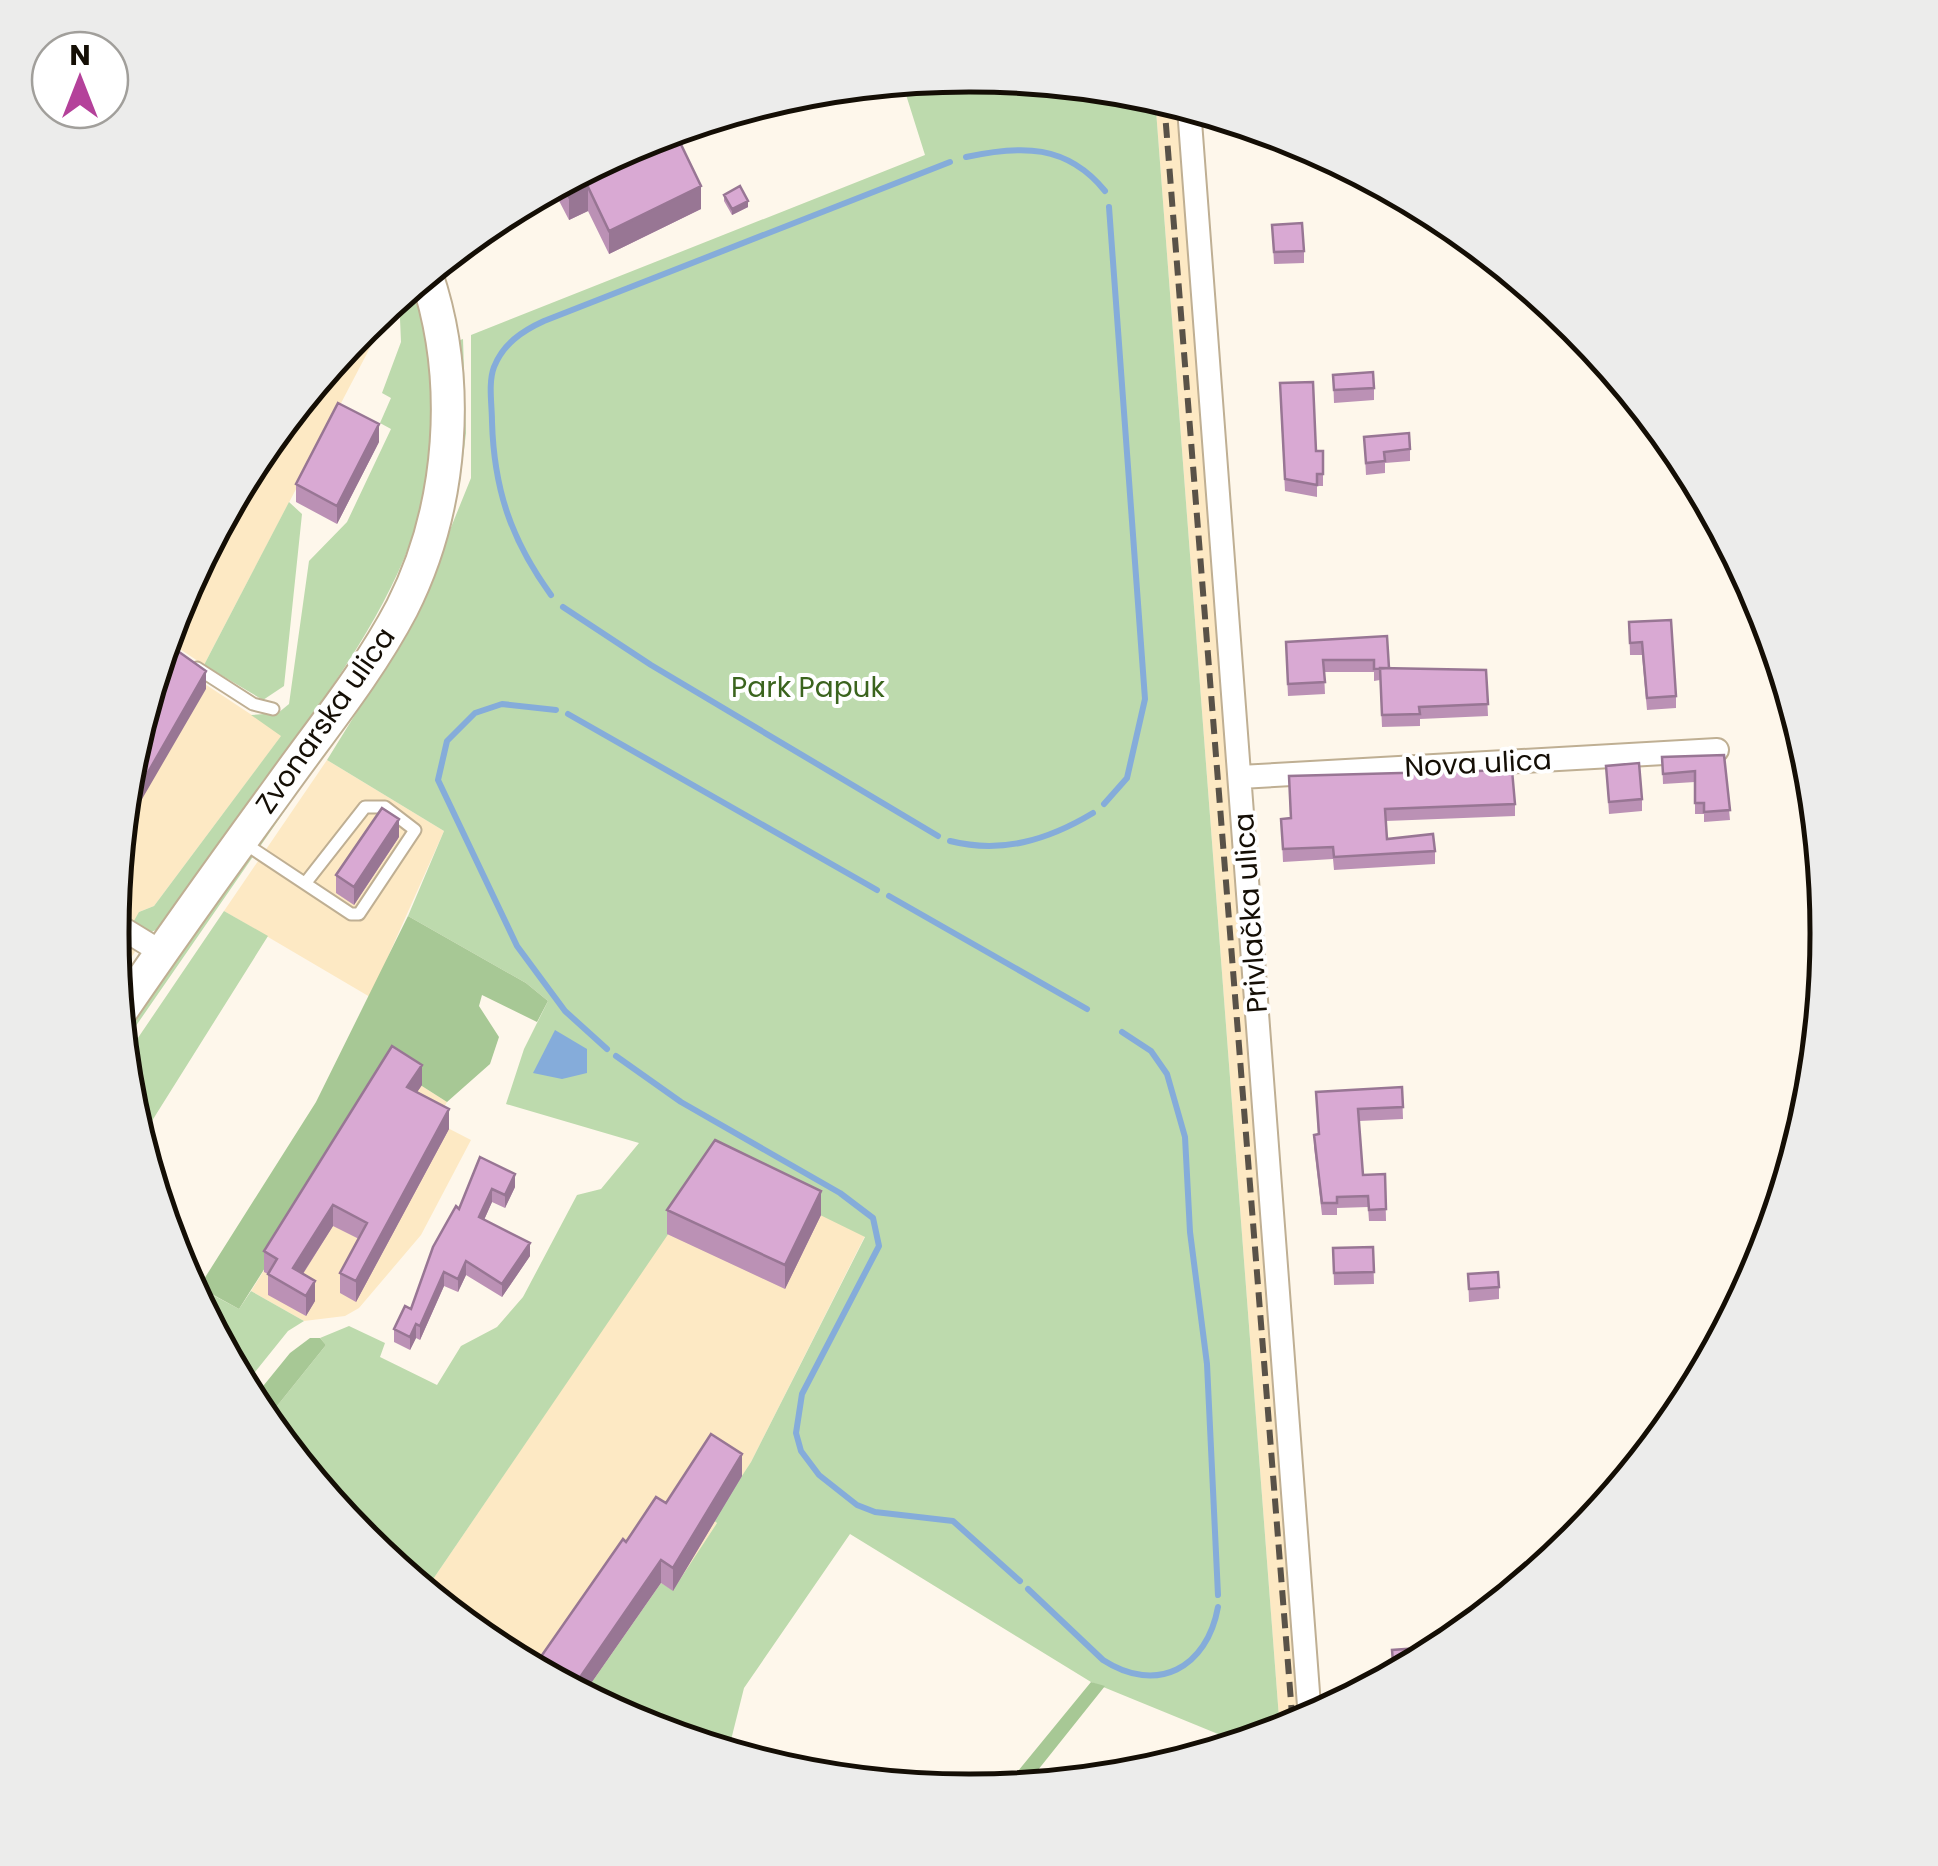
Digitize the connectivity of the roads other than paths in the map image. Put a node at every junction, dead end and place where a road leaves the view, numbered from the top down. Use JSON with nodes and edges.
{"nodes":[{"id":1,"x":1191,"y":122,"type":"edge"},
{"id":2,"x":430,"y":289,"type":"edge"},
{"id":3,"x":178,"y":657,"type":"edge"},
{"id":4,"x":273,"y":709,"type":"dead end"},
{"id":5,"x":1717,"y":750,"type":"dead end"},
{"id":6,"x":1240,"y":777,"type":"junction"},
{"id":7,"x":241,"y":841,"type":"junction"},
{"id":8,"x":307,"y":882,"type":"junction"},
{"id":9,"x":128,"y":932,"type":"edge"},
{"id":10,"x":162,"y":952,"type":"junction"},
{"id":11,"x":131,"y":997,"type":"edge"},
{"id":12,"x":1309,"y":1702,"type":"edge"}],
"edges":[{"from":1,"to":6,"type":"street","name":"Privlačka ulica"},
{"from":2,"to":7,"type":"main road","name":"Zvonarska ulica"},
{"from":3,"to":4,"type":"lane"},
{"from":5,"to":6,"type":"street","name":"Nova ulica"},
{"from":6,"to":12,"type":"street","name":"Privlačka ulica"},
{"from":7,"to":8,"type":"lane"},
{"from":7,"to":10,"type":"main road","name":"Zvonarska ulica"},
{"from":8,"to":8,"type":"lane"},
{"from":9,"to":10,"type":"street"},
{"from":10,"to":11,"type":"main road","name":"Zvonarska ulica"}]}
